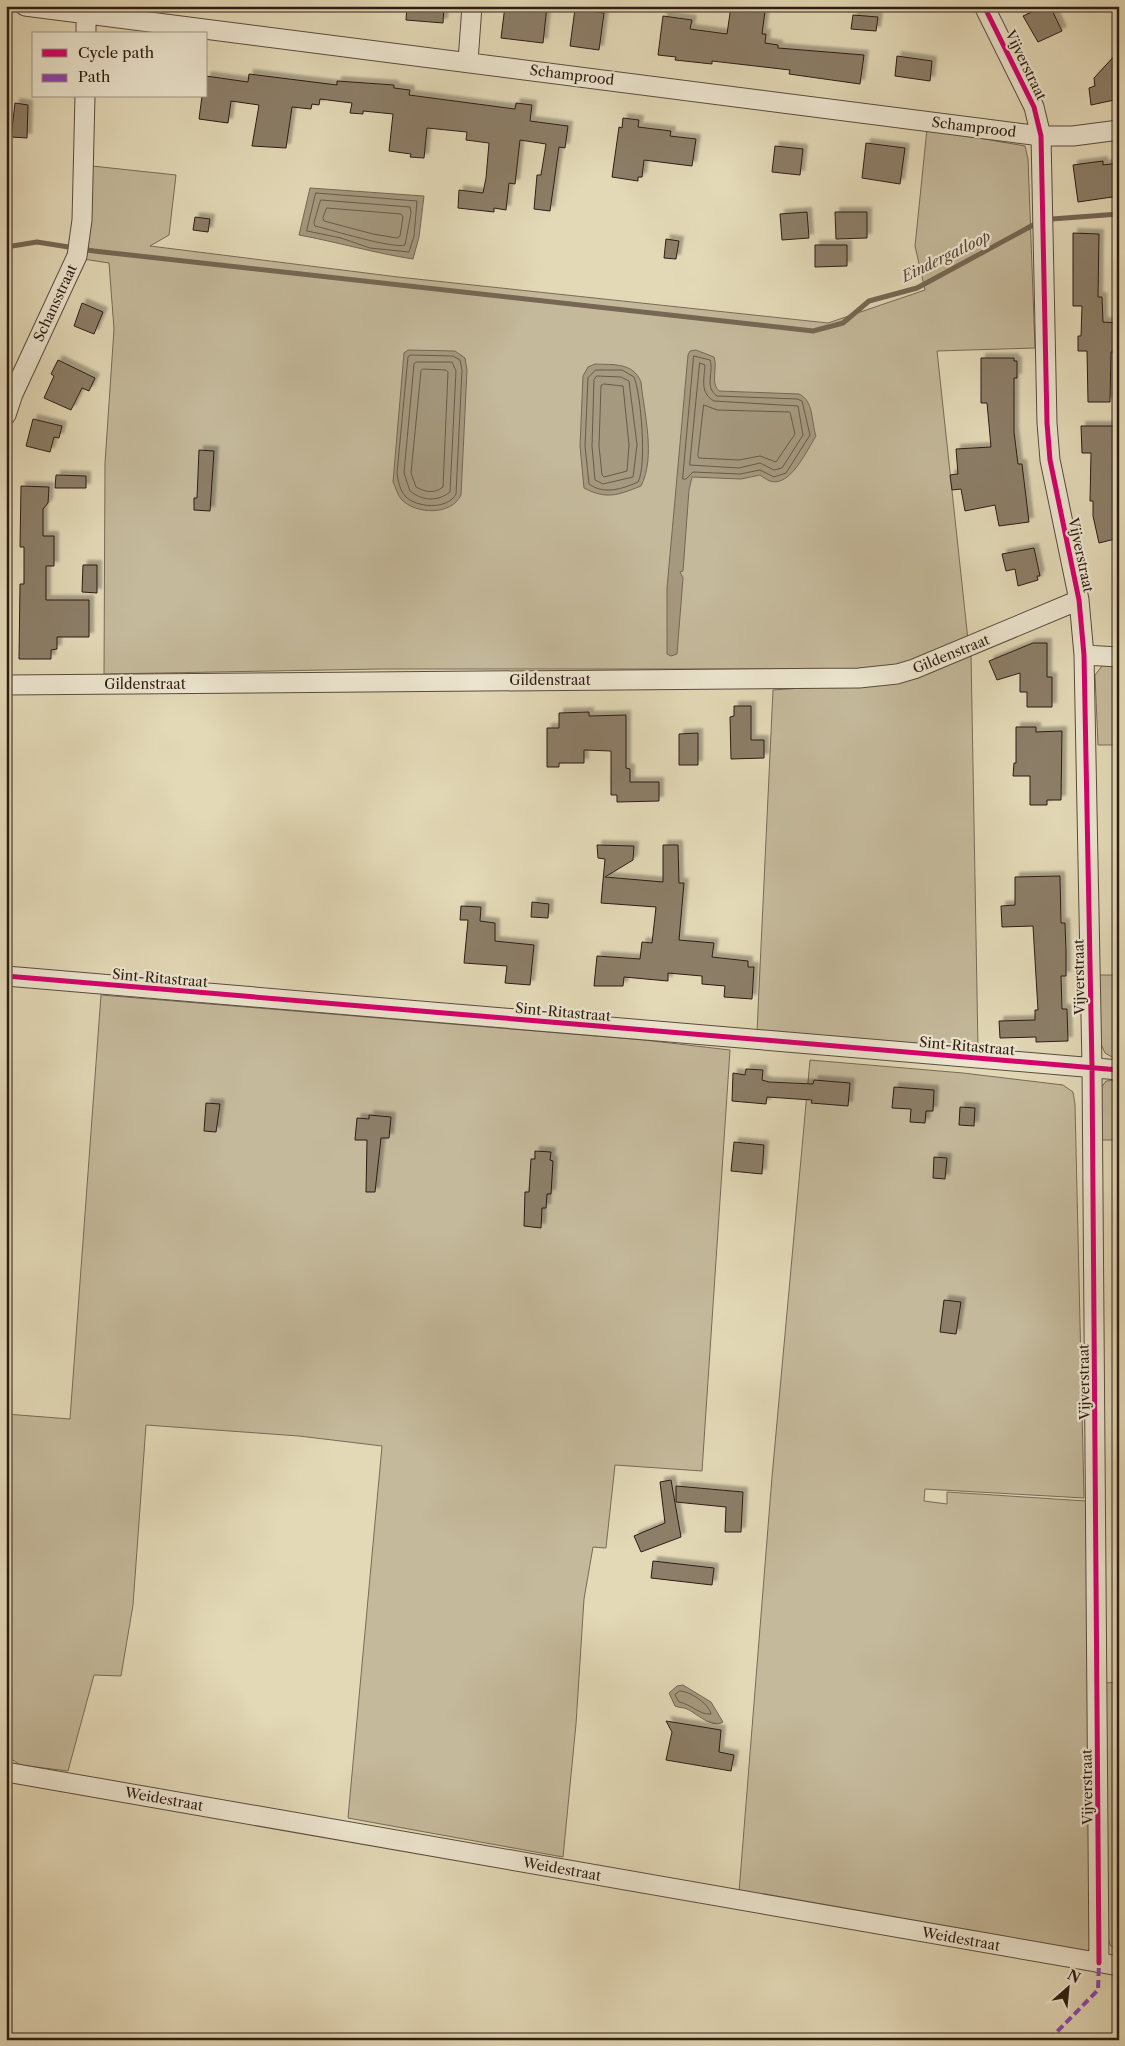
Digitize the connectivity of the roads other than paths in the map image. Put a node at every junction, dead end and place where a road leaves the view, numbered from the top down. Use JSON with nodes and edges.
{"nodes":[{"id":1,"x":25,"y":6,"type":"edge"},
{"id":2,"x":472,"y":6,"type":"edge"},
{"id":3,"x":984,"y":6,"type":"edge"},
{"id":4,"x":86,"y":10,"type":"edge"},
{"id":5,"x":86,"y":32,"type":"edge"},
{"id":6,"x":468,"y":61,"type":"junction"},
{"id":7,"x":85,"y":98,"type":"edge"},
{"id":8,"x":1119,"y":130,"type":"edge"},
{"id":9,"x":1041,"y":136,"type":"junction"},
{"id":10,"x":6,"y":415,"type":"edge"},
{"id":11,"x":1080,"y":600,"type":"junction"},
{"id":12,"x":1084,"y":655,"type":"junction"},
{"id":13,"x":1119,"y":658,"type":"edge"},
{"id":14,"x":6,"y":685,"type":"edge"},
{"id":15,"x":6,"y":976,"type":"edge"},
{"id":16,"x":1092,"y":1067,"type":"junction"},
{"id":17,"x":1119,"y":1070,"type":"edge"},
{"id":18,"x":6,"y":1772,"type":"edge"},
{"id":19,"x":1099,"y":1963,"type":"junction"},
{"id":20,"x":1119,"y":1966,"type":"edge"}],
"edges":[{"from":1,"to":4,"type":"street","name":"Schamprood"},
{"from":2,"to":6,"type":"street"},
{"from":3,"to":9,"type":"street","name":"Vijverstraat"},
{"from":4,"to":5,"type":"street"},
{"from":4,"to":6,"type":"street","name":"Schamprood"},
{"from":6,"to":9,"type":"street","name":"Schamprood"},
{"from":7,"to":10,"type":"street","name":"Schansstraat"},
{"from":8,"to":9,"type":"street","name":"Schamprood"},
{"from":9,"to":11,"type":"street","name":"Vijverstraat"},
{"from":11,"to":12,"type":"street","name":"Vijverstraat"},
{"from":11,"to":14,"type":"street","name":"Gildenstraat"},
{"from":12,"to":13,"type":"street"},
{"from":12,"to":16,"type":"street","name":"Vijverstraat"},
{"from":15,"to":16,"type":"street","name":"Sint-Ritastraat"},
{"from":16,"to":17,"type":"street","name":"Sint-Ritastraat"},
{"from":16,"to":19,"type":"street","name":"Vijverstraat"},
{"from":18,"to":19,"type":"street","name":"Weidestraat"},
{"from":19,"to":20,"type":"street","name":"Weidestraat"}]}
